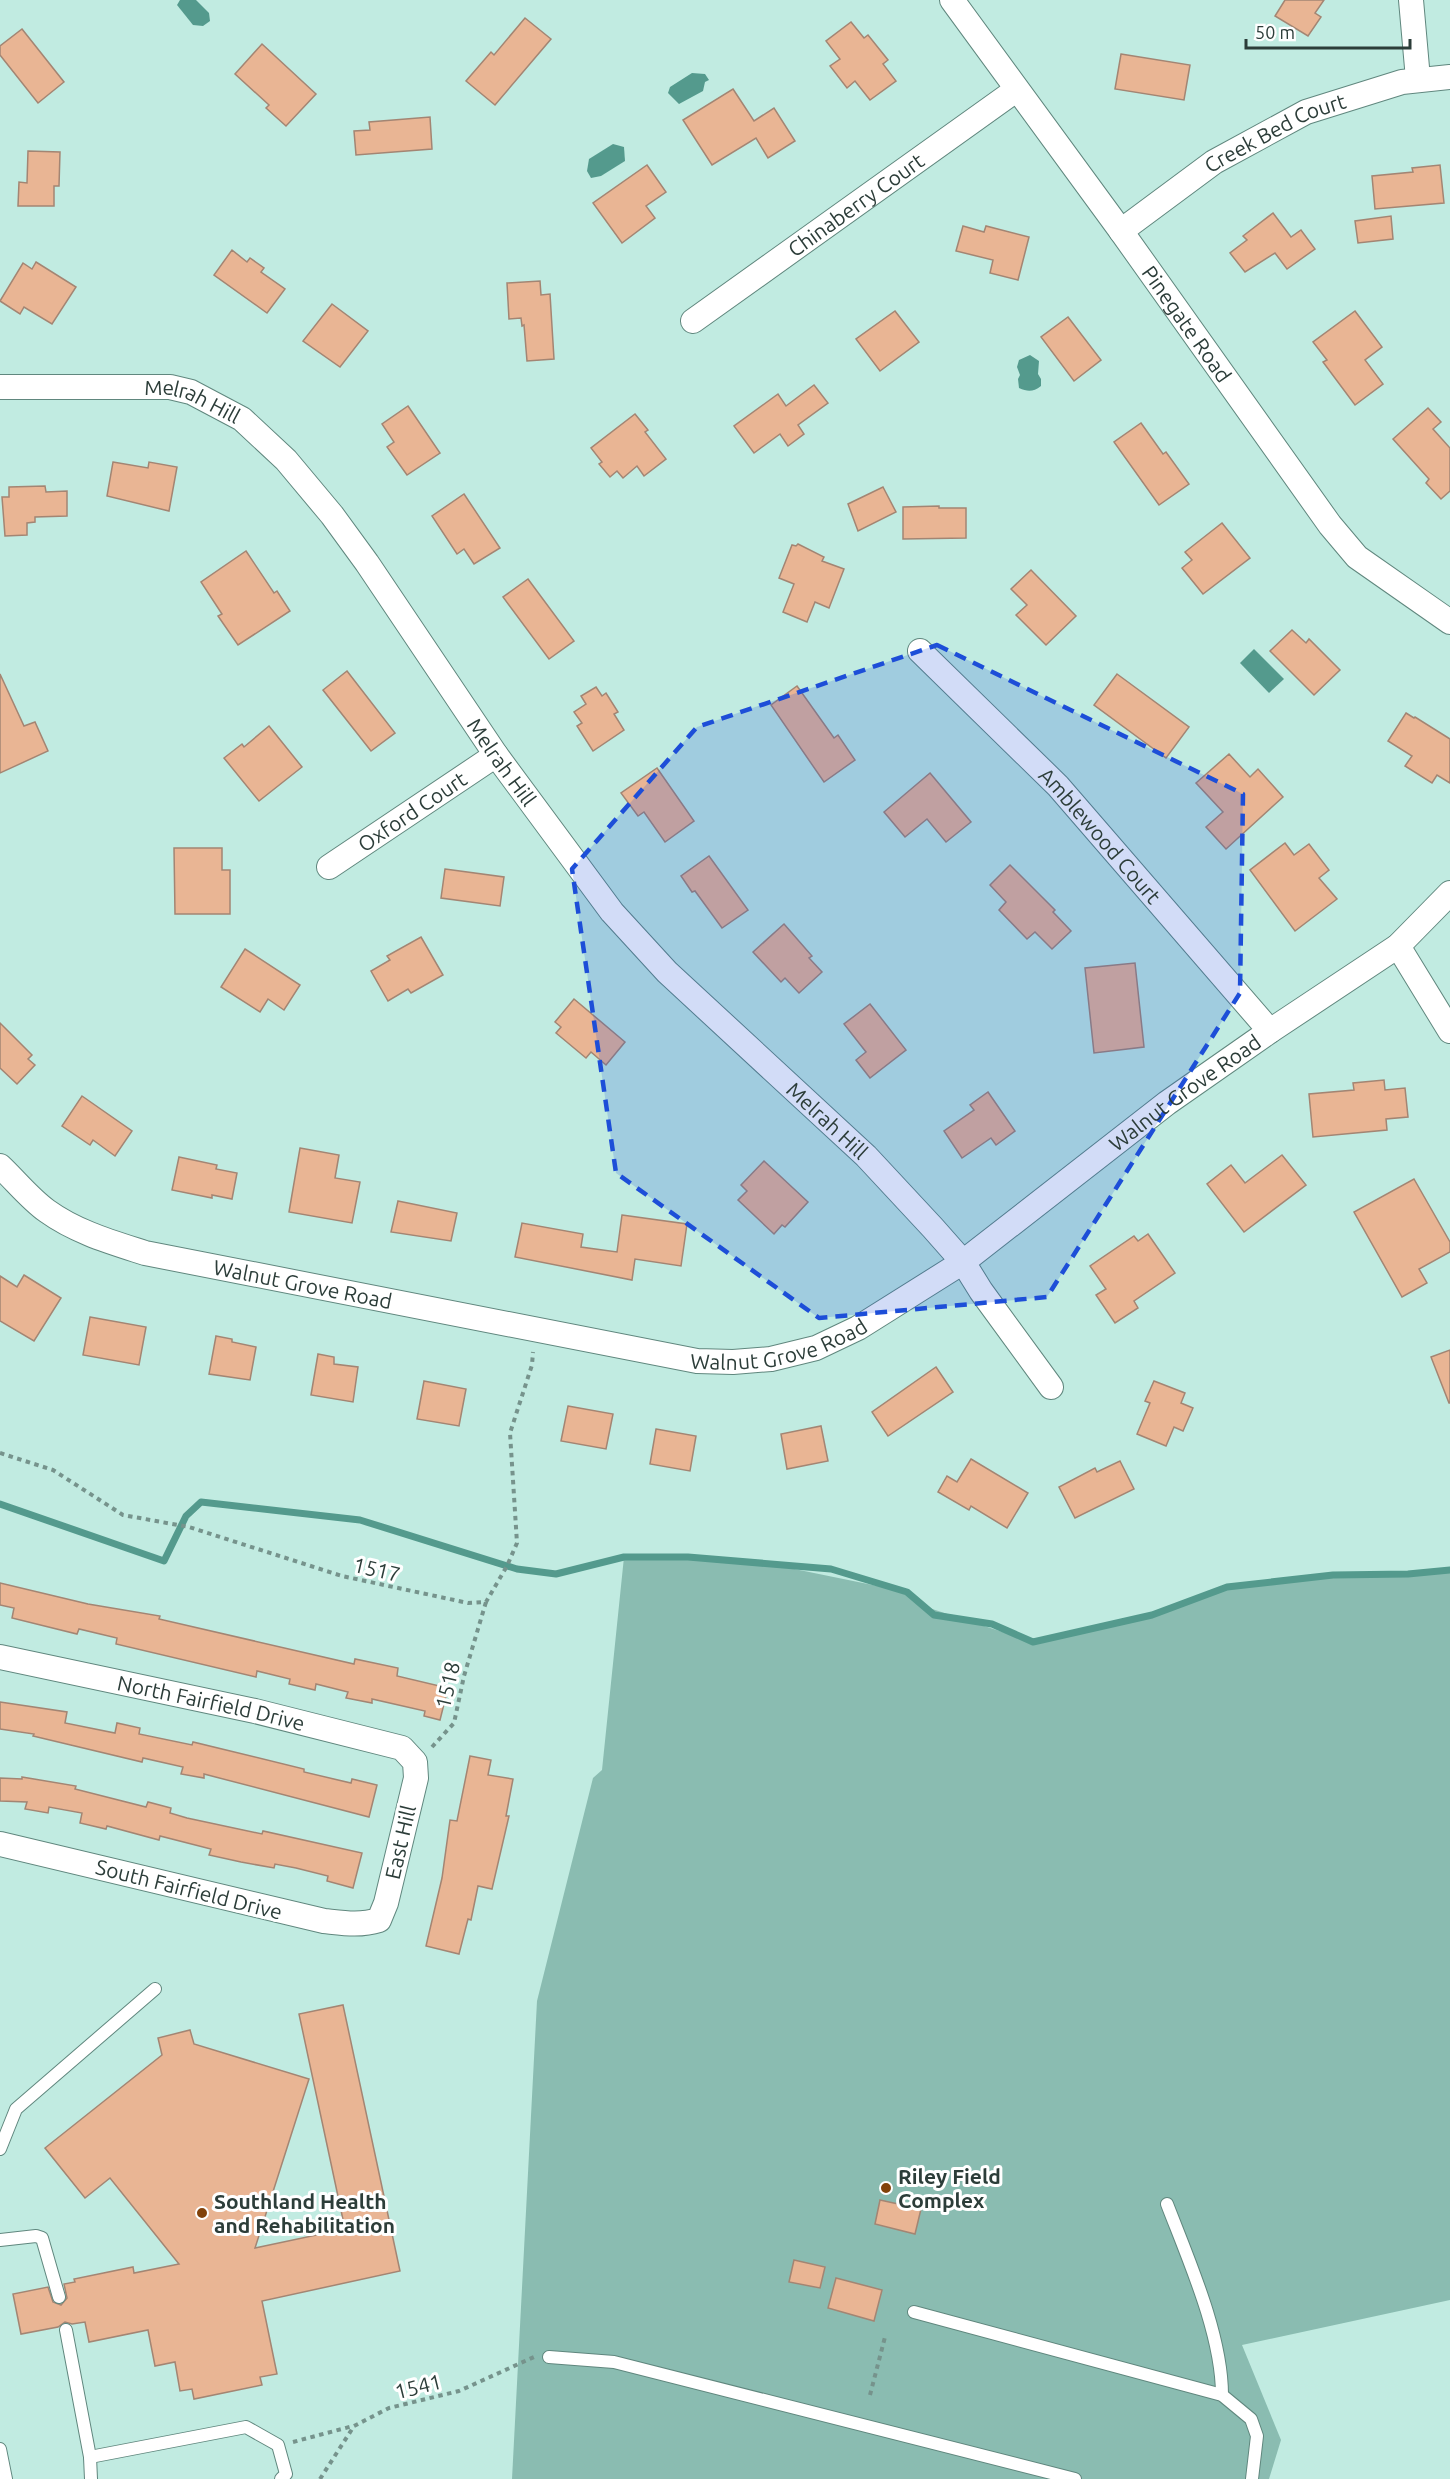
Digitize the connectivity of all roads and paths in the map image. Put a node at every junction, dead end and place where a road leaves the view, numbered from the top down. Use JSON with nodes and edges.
{"nodes":[{"id":1,"x":952,"y":0,"type":"edge"},
{"id":2,"x":1412,"y":0,"type":"edge"},
{"id":3,"x":1450,"y":77,"type":"edge"},
{"id":4,"x":1418,"y":79,"type":"junction"},
{"id":5,"x":1016,"y":90,"type":"junction"},
{"id":6,"x":1121,"y":231,"type":"junction"},
{"id":7,"x":693,"y":321,"type":"dead end"},
{"id":8,"x":0,"y":387,"type":"edge"},
{"id":9,"x":1450,"y":622,"type":"edge"},
{"id":10,"x":920,"y":651,"type":"dead end"},
{"id":11,"x":496,"y":755,"type":"junction"},
{"id":12,"x":329,"y":867,"type":"dead end"},
{"id":13,"x":1450,"y":892,"type":"edge"},
{"id":14,"x":1398,"y":946,"type":"junction"},
{"id":15,"x":1270,"y":1031,"type":"junction"},
{"id":16,"x":1450,"y":1031,"type":"edge"},
{"id":17,"x":0,"y":1166,"type":"edge"},
{"id":18,"x":963,"y":1262,"type":"junction"},
{"id":19,"x":534,"y":1330,"type":"junction"},
{"id":20,"x":1051,"y":1387,"type":"dead end"},
{"id":21,"x":0,"y":1453,"type":"edge"},
{"id":22,"x":486,"y":1602,"type":"junction"},
{"id":23,"x":0,"y":1657,"type":"edge"},
{"id":24,"x":415,"y":1762,"type":"junction"},
{"id":25,"x":0,"y":1844,"type":"edge"},
{"id":26,"x":379,"y":1920,"type":"joint"},
{"id":27,"x":155,"y":1989,"type":"dead end"},
{"id":28,"x":0,"y":2149,"type":"edge"},
{"id":29,"x":1167,"y":2204,"type":"dead end"},
{"id":30,"x":0,"y":2240,"type":"edge"},
{"id":31,"x":59,"y":2297,"type":"dead end"},
{"id":32,"x":914,"y":2312,"type":"dead end"},
{"id":33,"x":66,"y":2330,"type":"dead end"},
{"id":34,"x":885,"y":2337,"type":"dead end"},
{"id":35,"x":549,"y":2357,"type":"joint"},
{"id":36,"x":870,"y":2395,"type":"dead end"},
{"id":37,"x":1222,"y":2395,"type":"junction"},
{"id":38,"x":354,"y":2426,"type":"junction"},
{"id":39,"x":278,"y":2445,"type":"junction"},
{"id":40,"x":0,"y":2449,"type":"edge"},
{"id":41,"x":90,"y":2457,"type":"junction"},
{"id":42,"x":6,"y":2479,"type":"edge"},
{"id":43,"x":92,"y":2479,"type":"edge"},
{"id":44,"x":281,"y":2479,"type":"edge"},
{"id":45,"x":320,"y":2479,"type":"edge"},
{"id":46,"x":1075,"y":2479,"type":"edge"},
{"id":47,"x":1252,"y":2479,"type":"edge"}],
"edges":[{"from":1,"to":5,"type":"street","name":"Pinegate Road"},
{"from":2,"to":4,"type":"street"},
{"from":3,"to":4,"type":"street","name":"Creek Bed Court"},
{"from":4,"to":6,"type":"street","name":"Creek Bed Court"},
{"from":5,"to":6,"type":"street","name":"Pinegate Road"},
{"from":5,"to":7,"type":"street","name":"Chinaberry Court"},
{"from":6,"to":9,"type":"street","name":"Pinegate Road"},
{"from":8,"to":11,"type":"street","name":"Melrah Hill"},
{"from":10,"to":15,"type":"street","name":"Amblewood Court"},
{"from":11,"to":12,"type":"street","name":"Oxford Court"},
{"from":11,"to":18,"type":"street","name":"Melrah Hill"},
{"from":13,"to":14,"type":"street","name":"Walnut Grove Road"},
{"from":14,"to":15,"type":"street","name":"Walnut Grove Road"},
{"from":14,"to":16,"type":"street"},
{"from":15,"to":18,"type":"street","name":"Walnut Grove Road"},
{"from":17,"to":19,"type":"street","name":"Walnut Grove Road"},
{"from":18,"to":19,"type":"street","name":"Walnut Grove Road"},
{"from":18,"to":20,"type":"street","name":"Melrah Hill"},
{"from":19,"to":22,"type":"path"},
{"from":21,"to":22,"type":"path","name":"1517"},
{"from":22,"to":24,"type":"path","name":"1518"},
{"from":23,"to":24,"type":"street","name":"North Fairfield Drive"},
{"from":24,"to":26,"type":"street","name":"East Hill"},
{"from":25,"to":26,"type":"street","name":"South Fairfield Drive"},
{"from":27,"to":28,"type":"lane"},
{"from":29,"to":37,"type":"lane"},
{"from":30,"to":31,"type":"lane"},
{"from":32,"to":37,"type":"lane"},
{"from":33,"to":41,"type":"lane"},
{"from":34,"to":36,"type":"path"},
{"from":35,"to":38,"type":"path","name":"1541"},
{"from":35,"to":46,"type":"lane"},
{"from":37,"to":47,"type":"lane"},
{"from":38,"to":39,"type":"path","name":"1541"},
{"from":38,"to":45,"type":"path"},
{"from":39,"to":41,"type":"lane"},
{"from":39,"to":44,"type":"lane"},
{"from":40,"to":42,"type":"lane"},
{"from":41,"to":43,"type":"lane"}]}
